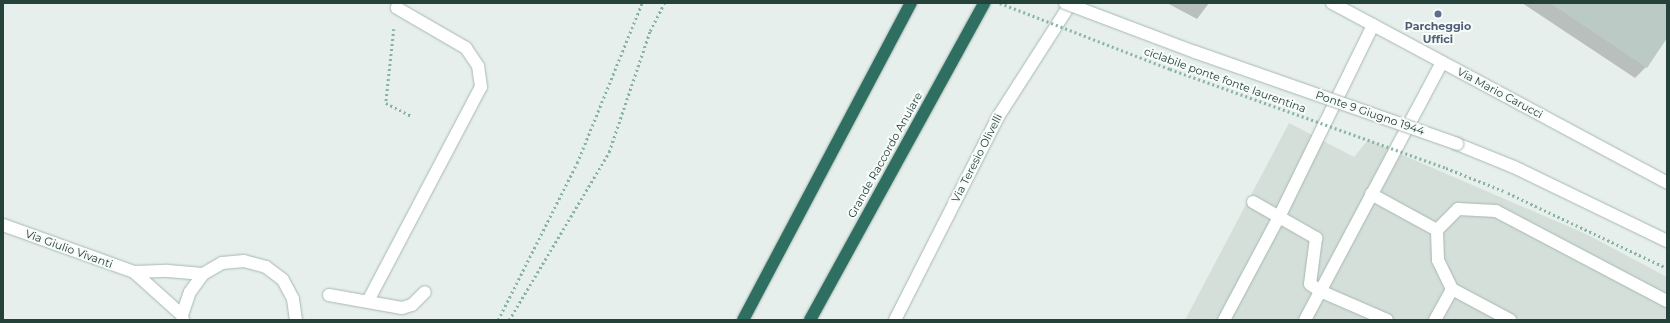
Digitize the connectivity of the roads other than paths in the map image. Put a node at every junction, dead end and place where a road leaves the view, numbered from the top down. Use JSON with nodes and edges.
{"nodes":[{"id":1,"x":911,"y":3,"type":"edge"},
{"id":2,"x":984,"y":3,"type":"edge"},
{"id":3,"x":1065,"y":3,"type":"edge"},
{"id":4,"x":1071,"y":3,"type":"edge"},
{"id":5,"x":1332,"y":3,"type":"edge"},
{"id":6,"x":397,"y":8,"type":"dead end"},
{"id":7,"x":1373,"y":25,"type":"junction"},
{"id":8,"x":1442,"y":62,"type":"junction"},
{"id":9,"x":1667,"y":184,"type":"edge"},
{"id":10,"x":1371,"y":194,"type":"junction"},
{"id":11,"x":1253,"y":202,"type":"dead end"},
{"id":12,"x":1279,"y":217,"type":"junction"},
{"id":13,"x":3,"y":225,"type":"edge"},
{"id":14,"x":1437,"y":230,"type":"junction"},
{"id":15,"x":1667,"y":241,"type":"edge"},
{"id":16,"x":134,"y":272,"type":"junction"},
{"id":17,"x":203,"y":274,"type":"junction"},
{"id":18,"x":1452,"y":288,"type":"junction"},
{"id":19,"x":1320,"y":291,"type":"junction"},
{"id":20,"x":425,"y":292,"type":"dead end"},
{"id":21,"x":329,"y":295,"type":"dead end"},
{"id":22,"x":368,"y":301,"type":"junction"},
{"id":23,"x":1667,"y":301,"type":"edge"},
{"id":24,"x":183,"y":318,"type":"edge"},
{"id":25,"x":296,"y":320,"type":"edge"},
{"id":26,"x":743,"y":320,"type":"edge"},
{"id":27,"x":810,"y":320,"type":"edge"},
{"id":28,"x":895,"y":320,"type":"edge"},
{"id":29,"x":1224,"y":320,"type":"edge"},
{"id":30,"x":1306,"y":320,"type":"edge"},
{"id":31,"x":1387,"y":320,"type":"edge"},
{"id":32,"x":1435,"y":320,"type":"edge"},
{"id":33,"x":1510,"y":320,"type":"edge"}],
"edges":[{"from":1,"to":26,"type":"highway"},
{"from":2,"to":27,"type":"highway","name":"Grande Raccordo Anulare"},
{"from":3,"to":15,"type":"street","name":"Ponte 9 Giugno 1944","bridge":true},
{"from":4,"to":28,"type":"street","name":"Via Teresio Olivelli"},
{"from":5,"to":7,"type":"street","name":"Via Mario Carucci"},
{"from":6,"to":22,"type":"street"},
{"from":7,"to":8,"type":"street","name":"Via Mario Carucci"},
{"from":7,"to":12,"type":"street"},
{"from":8,"to":9,"type":"street","name":"Via Mario Carucci"},
{"from":8,"to":10,"type":"street"},
{"from":10,"to":14,"type":"street"},
{"from":10,"to":19,"type":"street"},
{"from":11,"to":12,"type":"street"},
{"from":12,"to":19,"type":"street"},
{"from":12,"to":29,"type":"street"},
{"from":13,"to":16,"type":"street","name":"Via Giulio Vivanti"},
{"from":14,"to":18,"type":"street"},
{"from":14,"to":23,"type":"street"},
{"from":16,"to":17,"type":"street","name":"Via Giulio Vivanti"},
{"from":16,"to":24,"type":"street","name":"Via Giulio Vivanti"},
{"from":17,"to":24,"type":"street"},
{"from":17,"to":25,"type":"street"},
{"from":18,"to":32,"type":"street"},
{"from":18,"to":33,"type":"street"},
{"from":19,"to":30,"type":"street"},
{"from":19,"to":31,"type":"street"},
{"from":20,"to":22,"type":"street"},
{"from":21,"to":22,"type":"street"}]}
